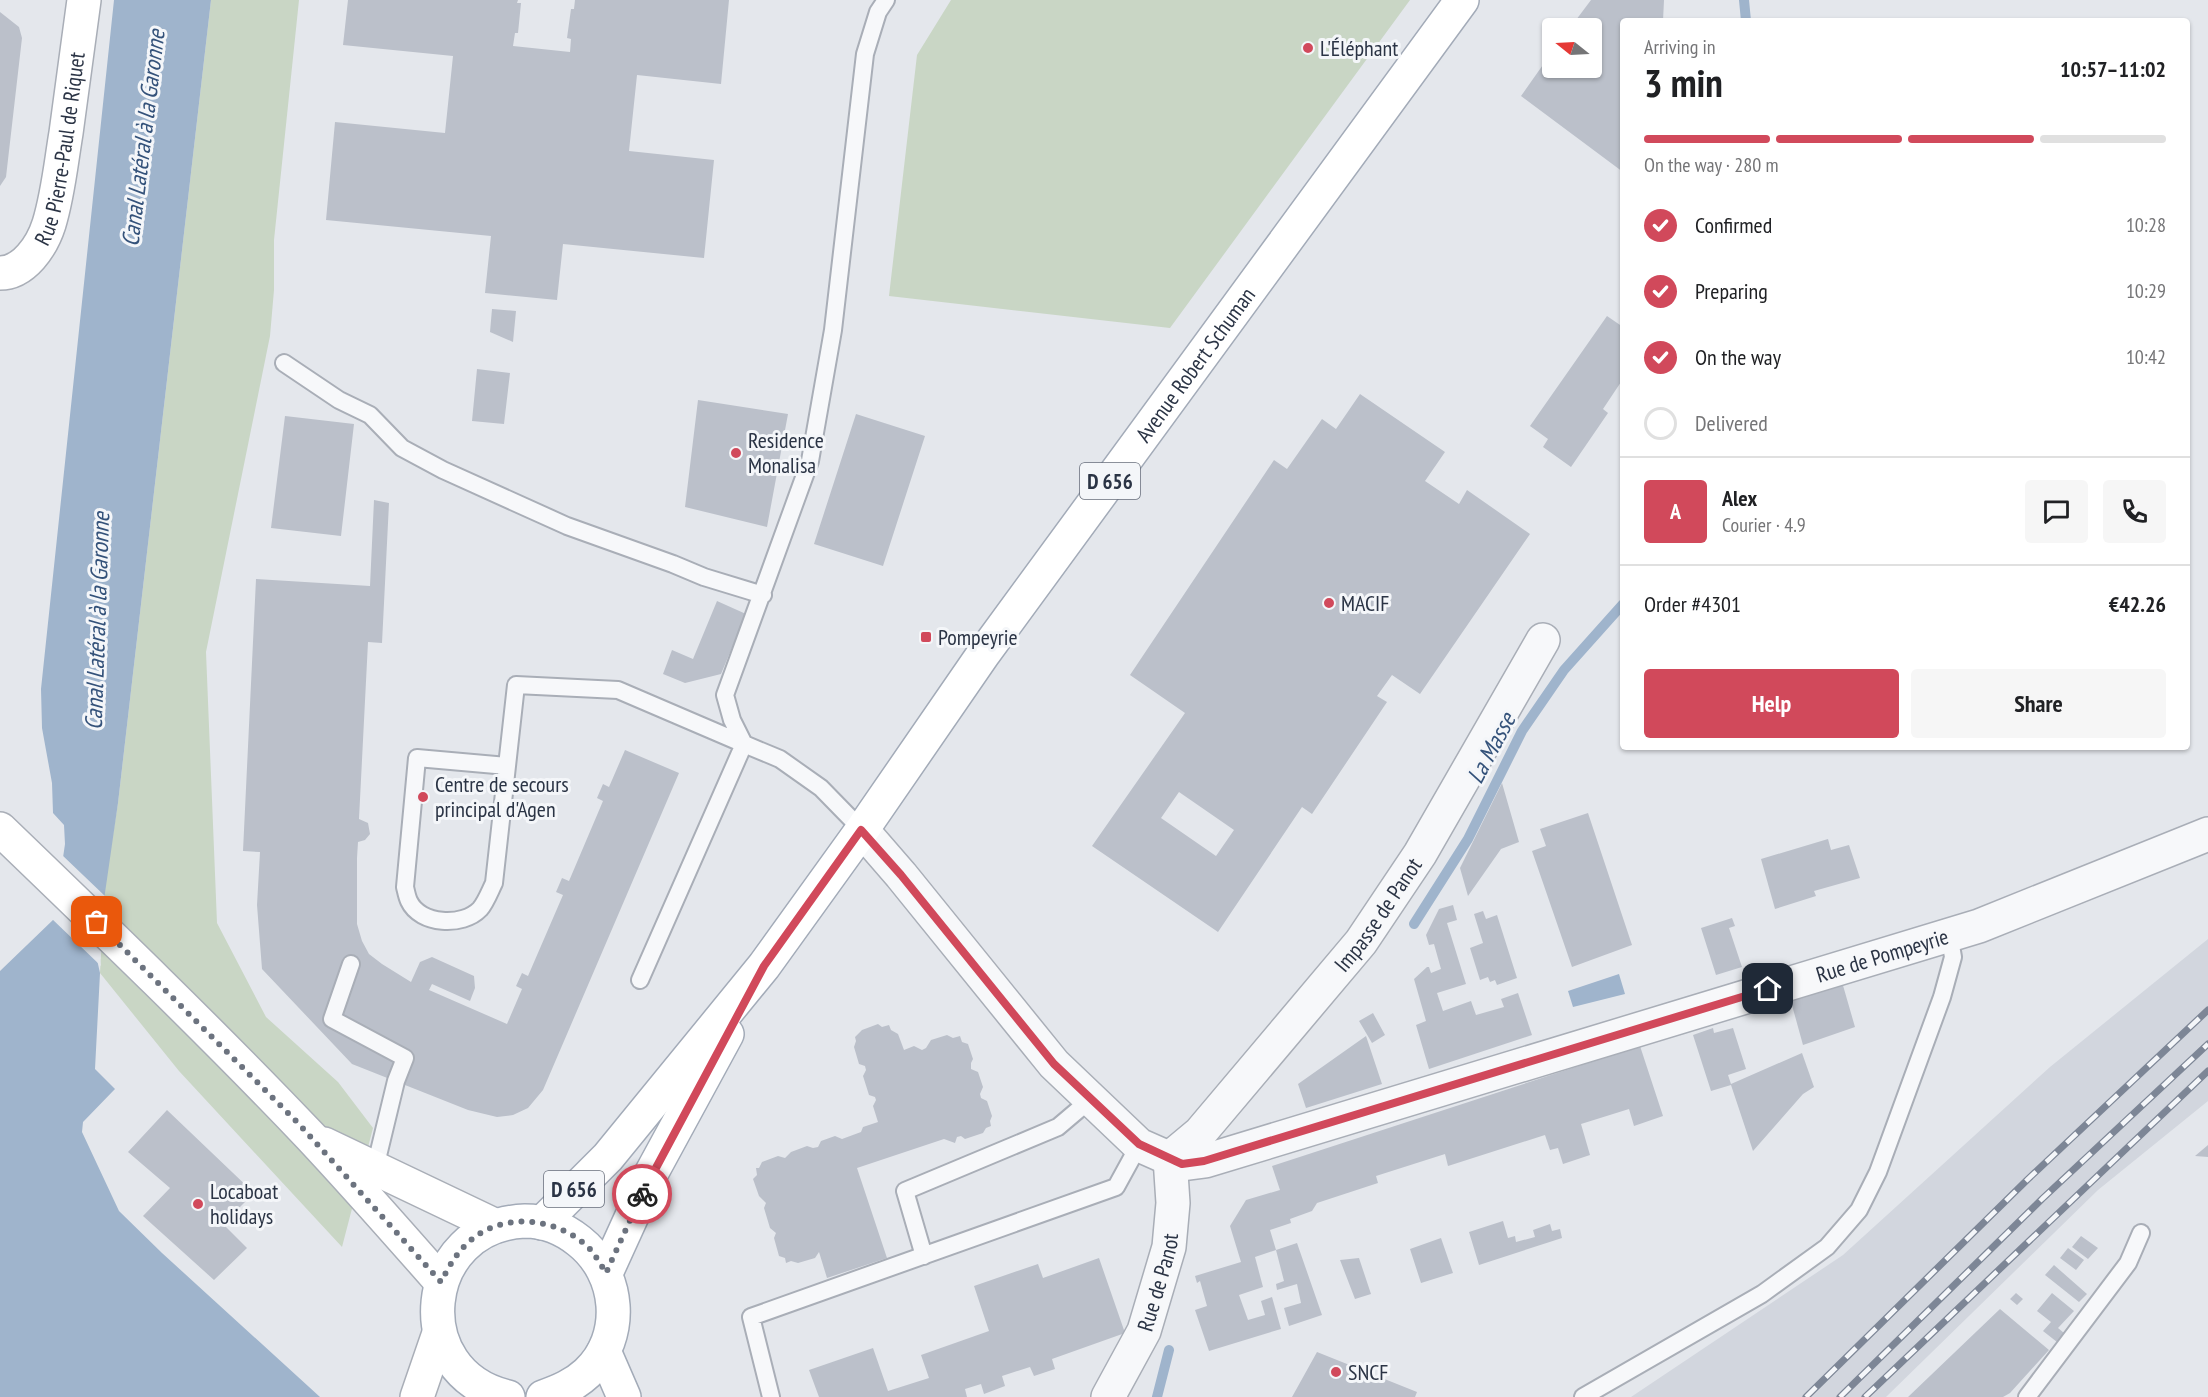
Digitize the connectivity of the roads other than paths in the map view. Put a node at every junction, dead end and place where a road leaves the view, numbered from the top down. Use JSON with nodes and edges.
{"nodes":[{"id":1,"x":84,"y":0,"type":"edge"},
{"id":2,"x":886,"y":0,"type":"edge"},
{"id":3,"x":1462,"y":0,"type":"edge"},
{"id":4,"x":0,"y":273,"type":"edge"},
{"id":5,"x":284,"y":363,"type":"dead end"},
{"id":6,"x":763,"y":595,"type":"junction"},
{"id":7,"x":1543,"y":640,"type":"dead end"},
{"id":8,"x":744,"y":744,"type":"junction"},
{"id":9,"x":507,"y":766,"type":"junction"},
{"id":10,"x":0,"y":829,"type":"edge"},
{"id":11,"x":861,"y":830,"type":"junction"},
{"id":12,"x":2208,"y":834,"type":"edge"},
{"id":13,"x":1949,"y":934,"type":"junction"},
{"id":14,"x":351,"y":963,"type":"dead end"},
{"id":15,"x":764,"y":966,"type":"junction"},
{"id":16,"x":640,"y":980,"type":"dead end"},
{"id":17,"x":1091,"y":1099,"type":"junction"},
{"id":18,"x":312,"y":1138,"type":"junction"},
{"id":19,"x":1139,"y":1144,"type":"junction"},
{"id":20,"x":1170,"y":1158,"type":"junction"},
{"id":21,"x":375,"y":1168,"type":"junction"},
{"id":22,"x":542,"y":1222,"type":"junction"},
{"id":23,"x":496,"y":1226,"type":"junction"},
{"id":24,"x":2141,"y":1233,"type":"dead end"},
{"id":25,"x":924,"y":1256,"type":"junction"},
{"id":26,"x":606,"y":1273,"type":"junction"},
{"id":27,"x":441,"y":1282,"type":"junction"},
{"id":28,"x":439,"y":1333,"type":"junction"},
{"id":29,"x":604,"y":1351,"type":"junction"},
{"id":30,"x":502,"y":1396,"type":"edge"},
{"id":31,"x":417,"y":1397,"type":"edge"},
{"id":32,"x":543,"y":1397,"type":"edge"},
{"id":33,"x":624,"y":1397,"type":"edge"},
{"id":34,"x":771,"y":1397,"type":"edge"},
{"id":35,"x":1108,"y":1397,"type":"edge"},
{"id":36,"x":1582,"y":1397,"type":"edge"},
{"id":37,"x":2027,"y":1397,"type":"edge"}],
"edges":[{"from":1,"to":4,"type":"main road","name":"Rue Pierre-Paul de Riquet"},
{"from":2,"to":6,"type":"lane"},
{"from":3,"to":11,"type":"main road","name":"Avenue Robert Schuman","number":"D 656"},
{"from":5,"to":6,"type":"lane"},
{"from":6,"to":8,"type":"lane"},
{"from":7,"to":20,"type":"street","name":"Impasse de Panot"},
{"from":8,"to":9,"type":"lane"},
{"from":8,"to":11,"type":"lane"},
{"from":8,"to":16,"type":"lane"},
{"from":9,"to":9,"type":"lane"},
{"from":10,"to":18,"type":"main road"},
{"from":11,"to":15,"type":"main road","name":"Avenue Robert Schuman","number":"D 656"},
{"from":11,"to":17,"type":"street","name":"Rue de Pompeyrie"},
{"from":12,"to":13,"type":"street","name":"Rue de Pompeyrie"},
{"from":13,"to":20,"type":"street","name":"Rue de Pompeyrie"},
{"from":13,"to":36,"type":"lane"},
{"from":14,"to":21,"type":"lane"},
{"from":15,"to":22,"type":"main road","name":"Avenue Robert Schuman","number":"D 656"},
{"from":15,"to":26,"type":"main road","name":"Avenue Robert Schuman","number":"D 656"},
{"from":17,"to":19,"type":"street","name":"Rue de Pompeyrie"},
{"from":17,"to":25,"type":"lane"},
{"from":18,"to":21,"type":"main road"},
{"from":18,"to":27,"type":"main road"},
{"from":19,"to":20,"type":"street","name":"Rue de Pompeyrie"},
{"from":19,"to":25,"type":"lane"},
{"from":20,"to":35,"type":"street","name":"Rue de Panot"},
{"from":21,"to":23,"type":"main road"},
{"from":22,"to":23,"type":"main road"},
{"from":22,"to":26,"type":"main road"},
{"from":23,"to":27,"type":"main road"},
{"from":24,"to":37,"type":"lane"},
{"from":25,"to":34,"type":"lane"},
{"from":26,"to":29,"type":"main road"},
{"from":27,"to":28,"type":"main road"},
{"from":28,"to":30,"type":"main road"},
{"from":28,"to":31,"type":"main road"},
{"from":29,"to":32,"type":"main road"},
{"from":29,"to":33,"type":"main road"}]}
